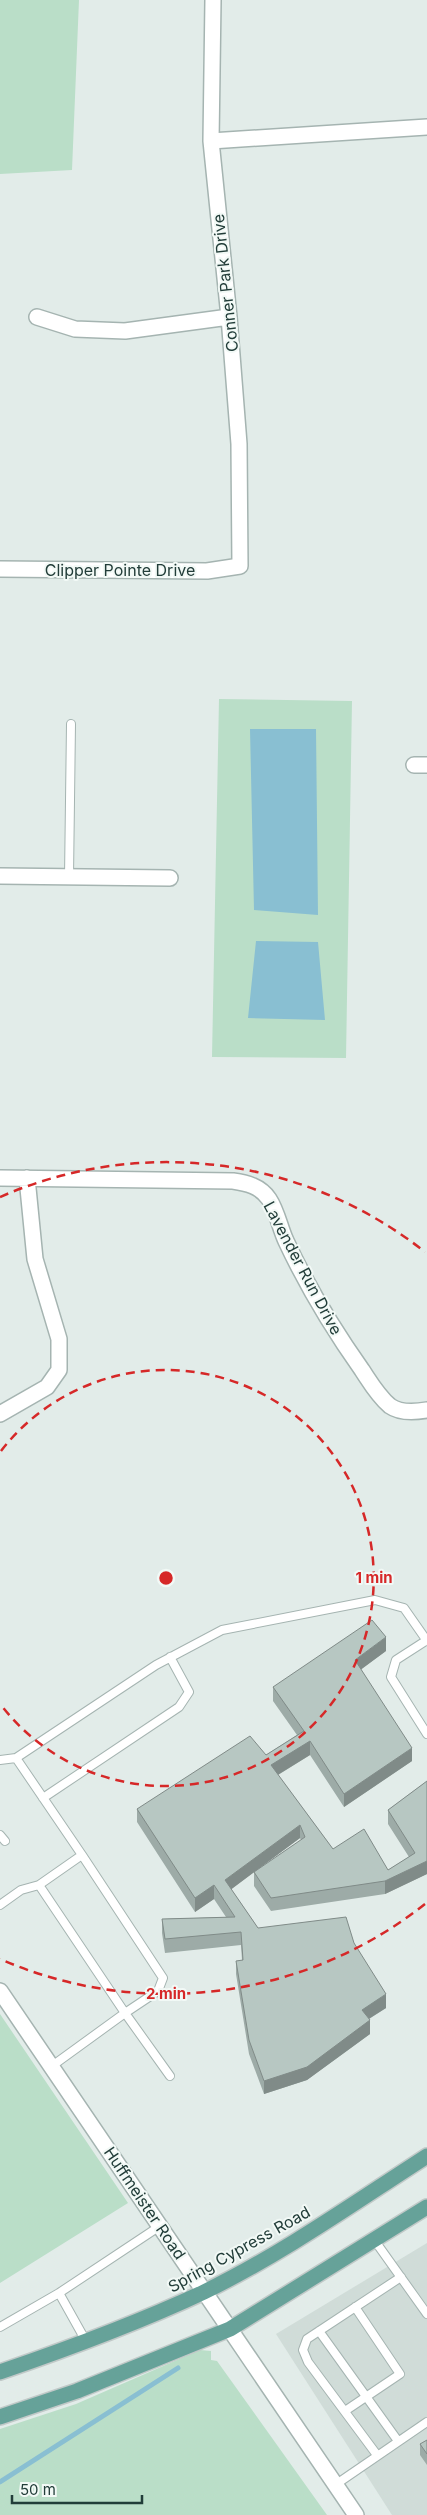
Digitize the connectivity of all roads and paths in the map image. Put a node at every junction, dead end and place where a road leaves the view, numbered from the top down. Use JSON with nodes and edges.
{"nodes":[{"id":1,"x":213,"y":0,"type":"edge"},
{"id":2,"x":427,"y":127,"type":"edge"},
{"id":3,"x":210,"y":141,"type":"junction"},
{"id":4,"x":37,"y":317,"type":"dead end"},
{"id":5,"x":229,"y":317,"type":"junction"},
{"id":6,"x":240,"y":566,"type":"joint"},
{"id":7,"x":0,"y":569,"type":"edge"},
{"id":8,"x":71,"y":724,"type":"dead end"},
{"id":9,"x":0,"y":876,"type":"edge"},
{"id":10,"x":69,"y":877,"type":"junction"},
{"id":11,"x":170,"y":878,"type":"dead end"},
{"id":12,"x":0,"y":1178,"type":"edge"},
{"id":13,"x":27,"y":1178,"type":"junction"},
{"id":14,"x":427,"y":1410,"type":"edge"},
{"id":15,"x":0,"y":1414,"type":"edge"},
{"id":16,"x":427,"y":1640,"type":"edge"},
{"id":17,"x":170,"y":1657,"type":"junction"},
{"id":18,"x":427,"y":1734,"type":"edge"},
{"id":19,"x":16,"y":1758,"type":"junction"},
{"id":20,"x":0,"y":1760,"type":"edge"},
{"id":21,"x":43,"y":1798,"type":"junction"},
{"id":22,"x":82,"y":1855,"type":"junction"},
{"id":23,"x":39,"y":1885,"type":"junction"},
{"id":24,"x":0,"y":1905,"type":"edge"},
{"id":25,"x":0,"y":1990,"type":"edge"},
{"id":26,"x":125,"y":2013,"type":"junction"},
{"id":27,"x":52,"y":2066,"type":"junction"},
{"id":28,"x":170,"y":2076,"type":"dead end"},
{"id":29,"x":427,"y":2156,"type":"edge"},
{"id":30,"x":427,"y":2207,"type":"edge"},
{"id":31,"x":160,"y":2226,"type":"junction"},
{"id":32,"x":375,"y":2241,"type":"junction"},
{"id":33,"x":401,"y":2277,"type":"junction"},
{"id":34,"x":205,"y":2291,"type":"junction"},
{"id":35,"x":60,"y":2293,"type":"junction"},
{"id":36,"x":355,"y":2307,"type":"junction"},
{"id":37,"x":427,"y":2314,"type":"edge"},
{"id":38,"x":0,"y":2327,"type":"edge"},
{"id":39,"x":230,"y":2329,"type":"junction"},
{"id":40,"x":319,"y":2331,"type":"junction"},
{"id":41,"x":87,"y":2343,"type":"junction"},
{"id":42,"x":0,"y":2372,"type":"edge"},
{"id":43,"x":368,"y":2396,"type":"junction"},
{"id":44,"x":345,"y":2411,"type":"junction"},
{"id":45,"x":0,"y":2417,"type":"edge"},
{"id":46,"x":427,"y":2422,"type":"edge"},
{"id":47,"x":398,"y":2441,"type":"junction"},
{"id":48,"x":377,"y":2455,"type":"junction"},
{"id":49,"x":335,"y":2485,"type":"junction"},
{"id":50,"x":356,"y":2515,"type":"edge"}],
"edges":[{"from":1,"to":3,"type":"street","name":"Conner Park Drive"},
{"from":2,"to":3,"type":"street"},
{"from":3,"to":5,"type":"street","name":"Conner Park Drive"},
{"from":4,"to":5,"type":"street"},
{"from":5,"to":6,"type":"street","name":"Conner Park Drive"},
{"from":6,"to":7,"type":"street","name":"Clipper Pointe Drive"},
{"from":8,"to":10,"type":"lane"},
{"from":9,"to":10,"type":"street"},
{"from":10,"to":11,"type":"street"},
{"from":12,"to":13,"type":"street","name":"Lavender Run Drive"},
{"from":13,"to":14,"type":"street","name":"Lavender Run Drive"},
{"from":13,"to":15,"type":"street"},
{"from":16,"to":17,"type":"lane"},
{"from":16,"to":18,"type":"lane"},
{"from":17,"to":19,"type":"lane"},
{"from":17,"to":21,"type":"lane"},
{"from":19,"to":20,"type":"lane"},
{"from":19,"to":21,"type":"lane"},
{"from":21,"to":22,"type":"lane"},
{"from":22,"to":23,"type":"lane"},
{"from":22,"to":26,"type":"lane"},
{"from":23,"to":24,"type":"lane"},
{"from":23,"to":26,"type":"lane"},
{"from":25,"to":27,"type":"street","name":"Huffmeister Road"},
{"from":26,"to":27,"type":"lane"},
{"from":26,"to":28,"type":"lane"},
{"from":27,"to":31,"type":"street","name":"Huffmeister Road"},
{"from":29,"to":34,"type":"main road","name":"Spring Cypress Road"},
{"from":30,"to":32,"type":"main road"},
{"from":31,"to":34,"type":"street","name":"Huffmeister Road"},
{"from":31,"to":35,"type":"lane"},
{"from":32,"to":33,"type":"lane"},
{"from":32,"to":39,"type":"main road"},
{"from":33,"to":36,"type":"lane"},
{"from":33,"to":37,"type":"lane"},
{"from":34,"to":39,"type":"street","name":"Huffmeister Road"},
{"from":34,"to":41,"type":"main road","name":"Spring Cypress Road"},
{"from":35,"to":38,"type":"lane"},
{"from":35,"to":41,"type":"lane"},
{"from":36,"to":40,"type":"lane"},
{"from":36,"to":43,"type":"lane"},
{"from":39,"to":45,"type":"main road"},
{"from":39,"to":49,"type":"street","name":"Huffmeister Road"},
{"from":40,"to":43,"type":"lane"},
{"from":40,"to":44,"type":"lane"},
{"from":41,"to":42,"type":"main road","name":"Spring Cypress Road"},
{"from":43,"to":44,"type":"lane"},
{"from":43,"to":47,"type":"lane"},
{"from":44,"to":48,"type":"lane"},
{"from":46,"to":47,"type":"lane"},
{"from":47,"to":48,"type":"lane"},
{"from":48,"to":49,"type":"lane"},
{"from":49,"to":50,"type":"street","name":"Huffmeister Road"}]}
